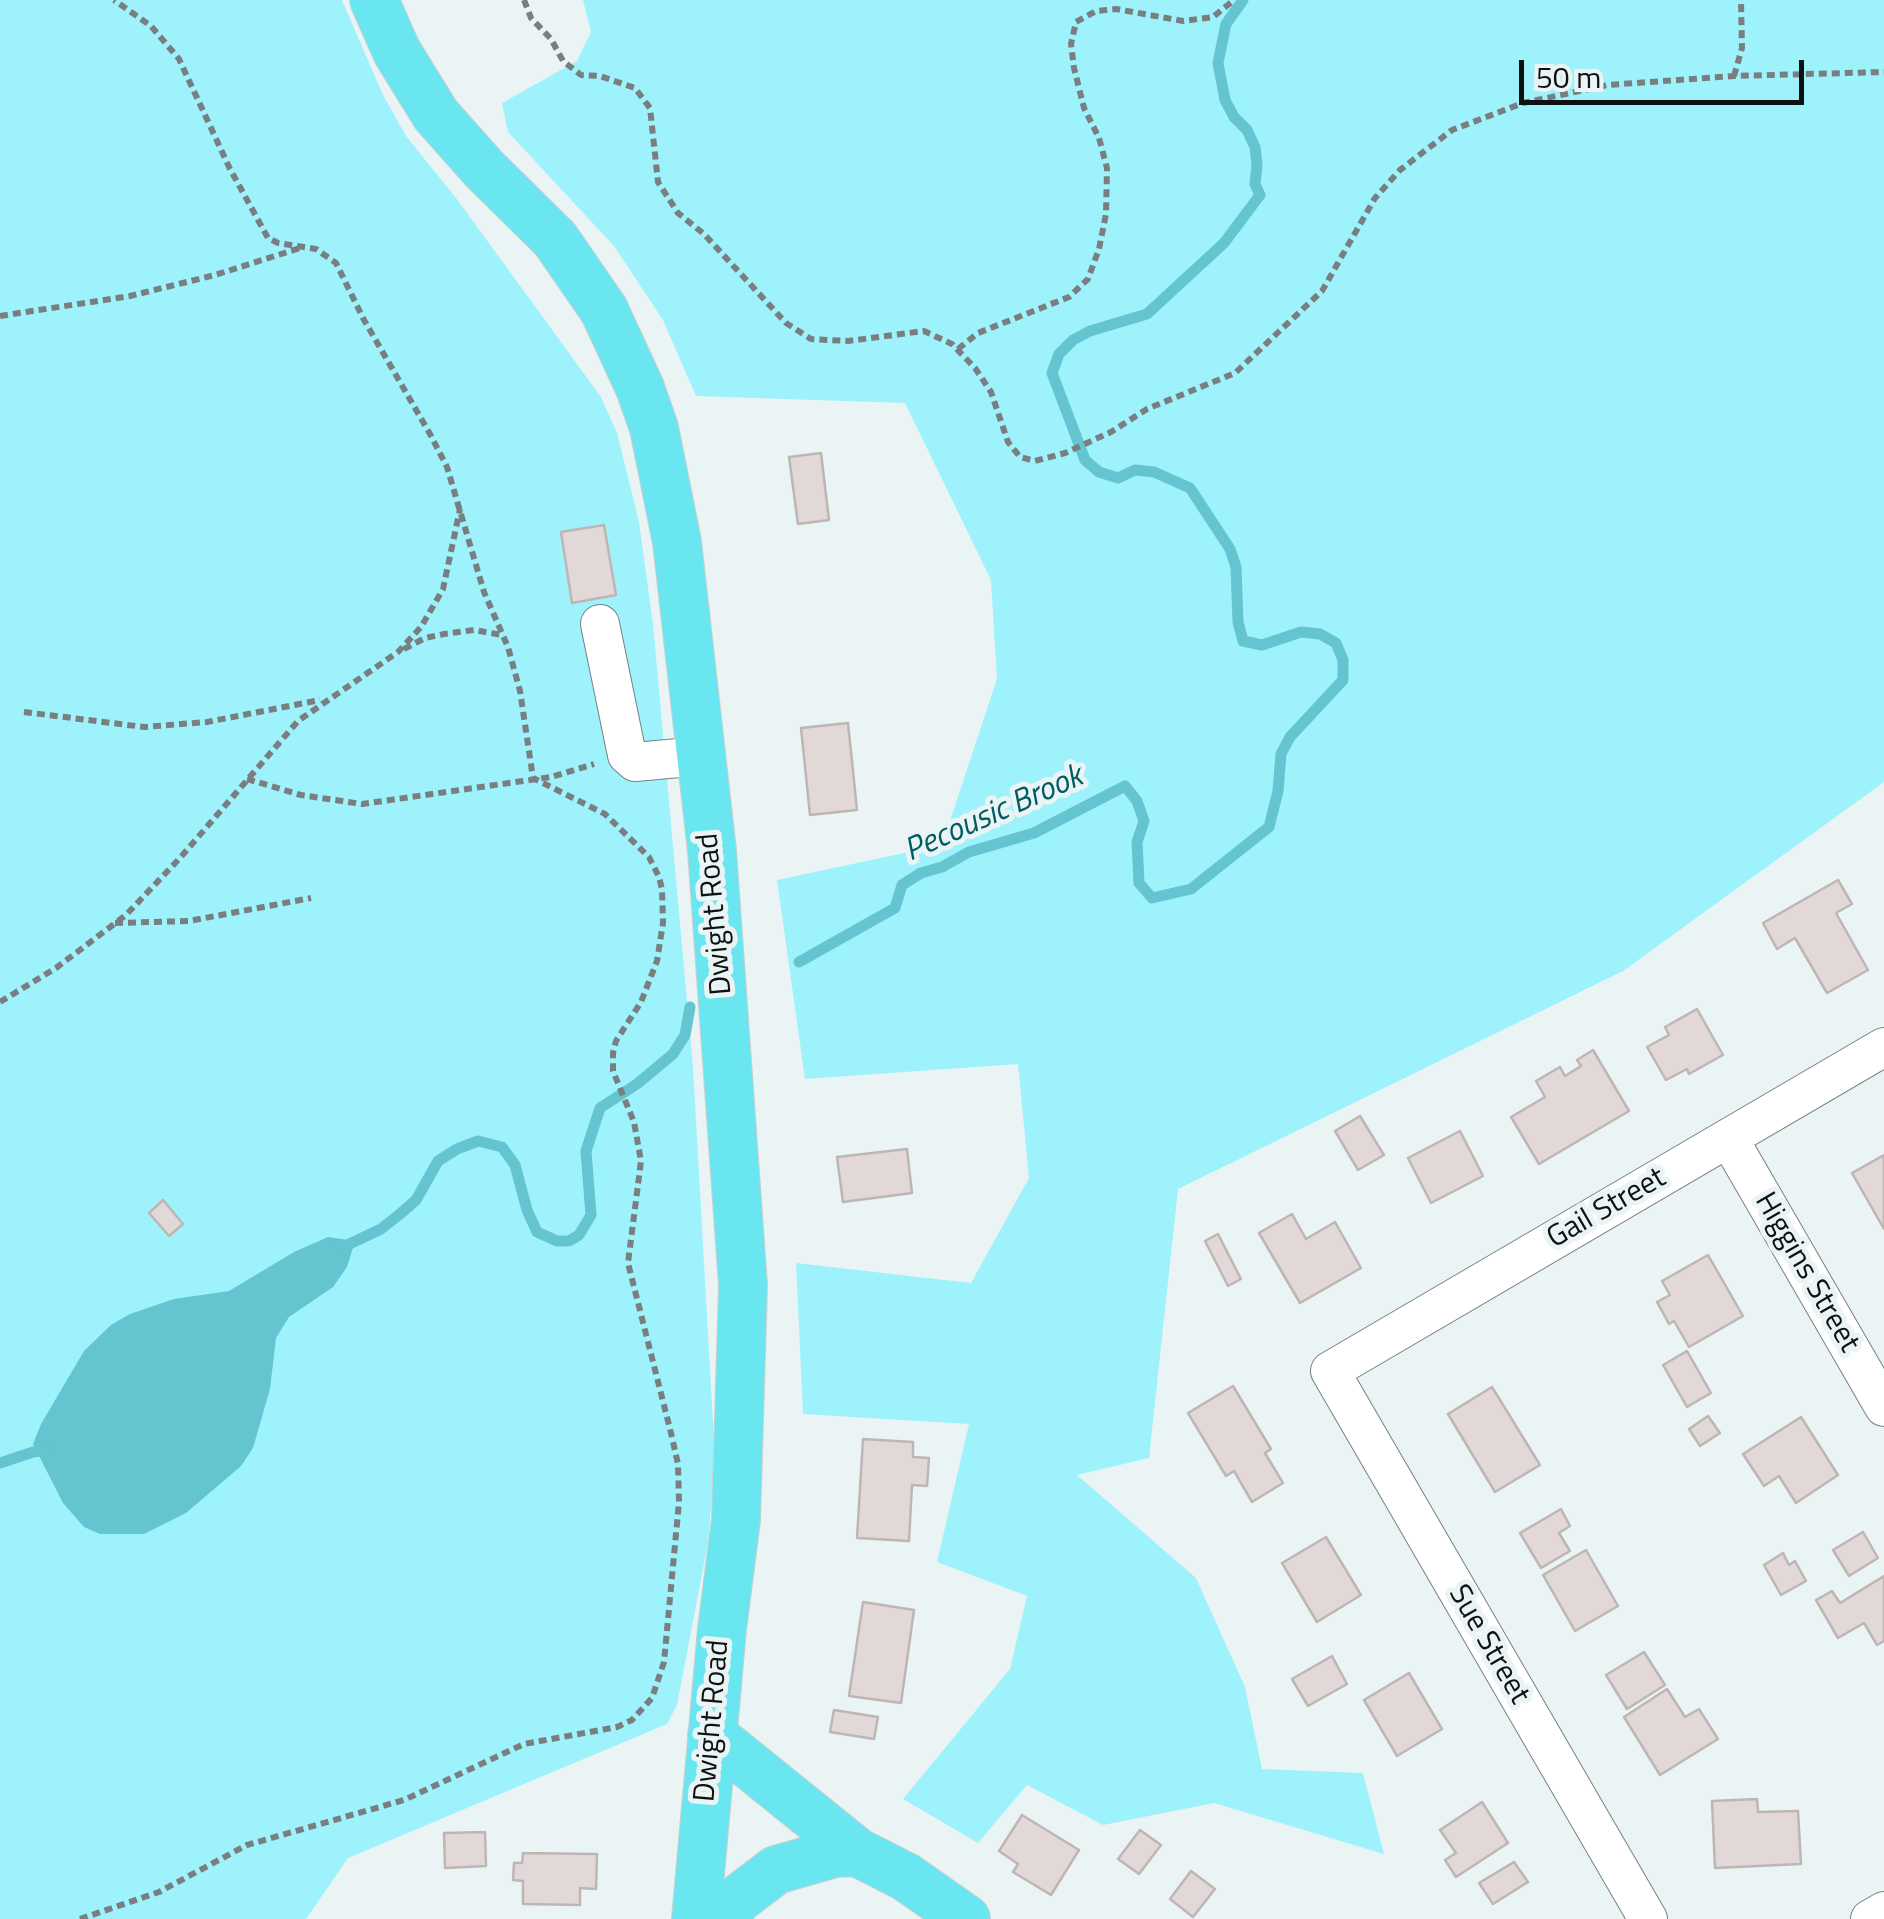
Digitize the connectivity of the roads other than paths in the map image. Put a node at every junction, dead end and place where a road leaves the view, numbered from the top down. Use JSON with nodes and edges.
{"nodes":[{"id":1,"x":374,"y":0,"type":"edge"},
{"id":2,"x":600,"y":624,"type":"dead end"},
{"id":3,"x":701,"y":756,"type":"junction"},
{"id":4,"x":1884,"y":1047,"type":"edge"},
{"id":5,"x":1729,"y":1139,"type":"junction"},
{"id":6,"x":1330,"y":1370,"type":"joint"},
{"id":7,"x":1884,"y":1407,"type":"edge"},
{"id":8,"x":712,"y":1735,"type":"junction"},
{"id":9,"x":856,"y":1852,"type":"junction"},
{"id":10,"x":1884,"y":1911,"type":"edge"},
{"id":11,"x":696,"y":1919,"type":"edge"},
{"id":12,"x":721,"y":1919,"type":"edge"},
{"id":13,"x":966,"y":1919,"type":"edge"},
{"id":14,"x":1648,"y":1919,"type":"edge"},
{"id":15,"x":1870,"y":1919,"type":"edge"}],
"edges":[{"from":1,"to":3,"type":"main road","name":"Dwight Road"},
{"from":2,"to":3,"type":"street"},
{"from":3,"to":8,"type":"main road","name":"Dwight Road"},
{"from":4,"to":5,"type":"street","name":"Gail Street"},
{"from":5,"to":6,"type":"street","name":"Gail Street"},
{"from":5,"to":7,"type":"street","name":"Higgins Street"},
{"from":6,"to":14,"type":"street","name":"Sue Street"},
{"from":8,"to":9,"type":"main road"},
{"from":8,"to":11,"type":"main road","name":"Dwight Road"},
{"from":9,"to":12,"type":"main road"},
{"from":9,"to":13,"type":"main road"},
{"from":10,"to":15,"type":"street"}]}
